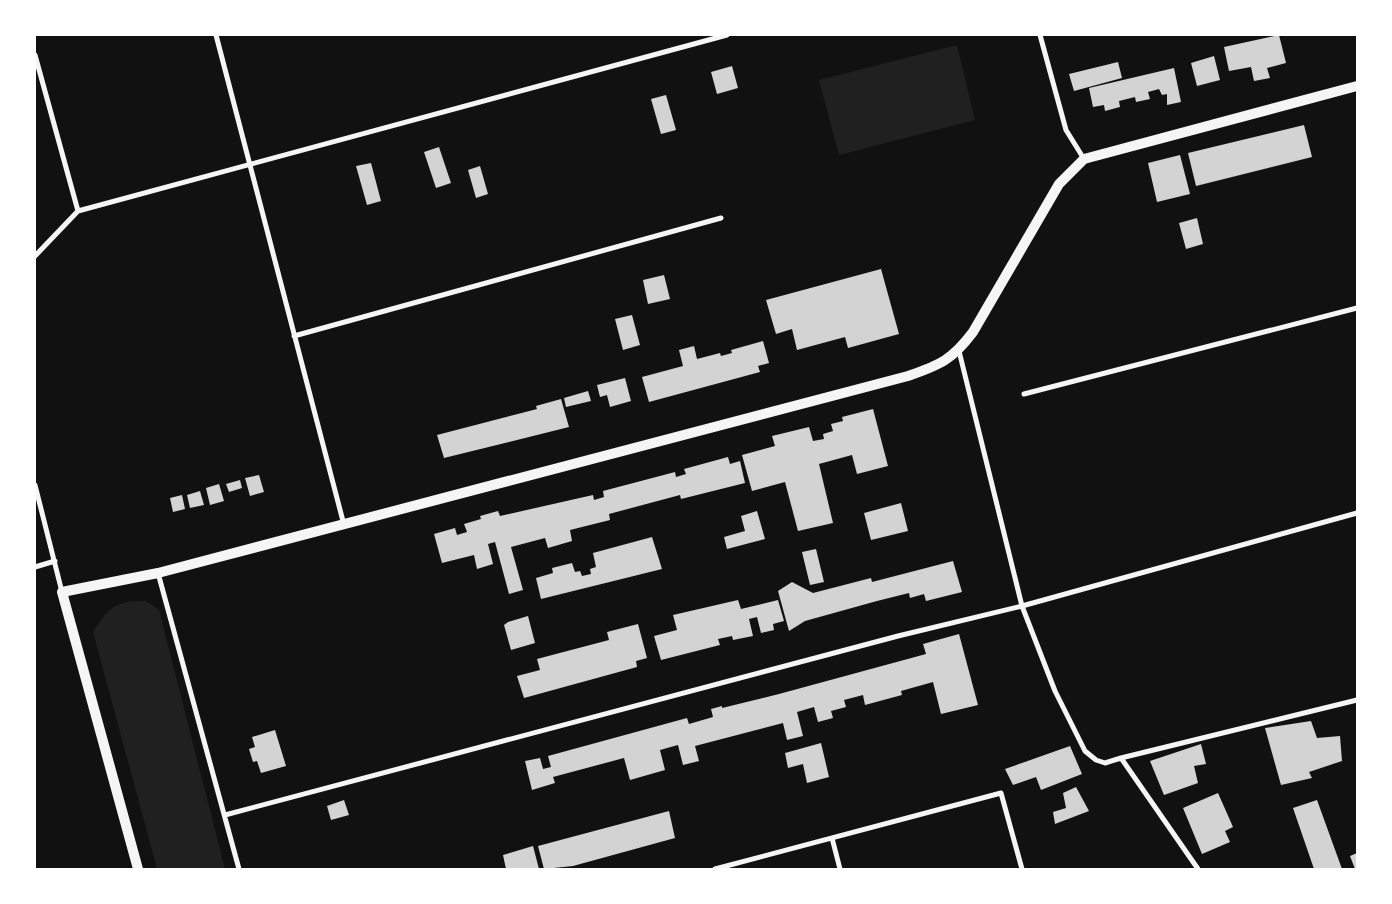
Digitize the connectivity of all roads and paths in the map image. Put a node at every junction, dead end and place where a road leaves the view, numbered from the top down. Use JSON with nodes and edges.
{"nodes":[{"id":1,"x":216,"y":35,"type":"edge"},
{"id":2,"x":727,"y":35,"type":"edge"},
{"id":3,"x":1040,"y":35,"type":"edge"},
{"id":4,"x":35,"y":55,"type":"edge"},
{"id":5,"x":1357,"y":86,"type":"edge"},
{"id":6,"x":1084,"y":159,"type":"junction"},
{"id":7,"x":249,"y":163,"type":"junction"},
{"id":8,"x":78,"y":211,"type":"junction"},
{"id":9,"x":721,"y":218,"type":"dead end"},
{"id":10,"x":35,"y":256,"type":"edge"},
{"id":11,"x":1357,"y":308,"type":"edge"},
{"id":12,"x":294,"y":336,"type":"junction"},
{"id":13,"x":959,"y":351,"type":"junction"},
{"id":14,"x":1024,"y":394,"type":"dead end"},
{"id":15,"x":35,"y":485,"type":"edge"},
{"id":16,"x":1357,"y":513,"type":"edge"},
{"id":17,"x":344,"y":525,"type":"junction"},
{"id":18,"x":55,"y":561,"type":"junction"},
{"id":19,"x":35,"y":567,"type":"edge"},
{"id":20,"x":158,"y":573,"type":"junction"},
{"id":21,"x":62,"y":592,"type":"junction"},
{"id":22,"x":1022,"y":606,"type":"junction"},
{"id":23,"x":1357,"y":700,"type":"edge"},
{"id":24,"x":1121,"y":758,"type":"junction"},
{"id":25,"x":225,"y":815,"type":"junction"},
{"id":26,"x":832,"y":838,"type":"junction"},
{"id":27,"x":138,"y":869,"type":"edge"},
{"id":28,"x":239,"y":869,"type":"edge"},
{"id":29,"x":715,"y":869,"type":"edge"},
{"id":30,"x":840,"y":869,"type":"edge"},
{"id":31,"x":1022,"y":869,"type":"edge"},
{"id":32,"x":1198,"y":869,"type":"edge"}],
"edges":[{"from":1,"to":7,"type":"street"},
{"from":2,"to":7,"type":"street"},
{"from":3,"to":6,"type":"street"},
{"from":4,"to":8,"type":"street"},
{"from":5,"to":6,"type":"main road"},
{"from":6,"to":13,"type":"main road"},
{"from":7,"to":8,"type":"street"},
{"from":7,"to":12,"type":"street"},
{"from":8,"to":10,"type":"street"},
{"from":9,"to":12,"type":"street"},
{"from":11,"to":14,"type":"street"},
{"from":12,"to":17,"type":"street"},
{"from":13,"to":17,"type":"main road"},
{"from":13,"to":22,"type":"street"},
{"from":15,"to":18,"type":"street"},
{"from":16,"to":22,"type":"street"},
{"from":17,"to":20,"type":"main road"},
{"from":18,"to":19,"type":"street"},
{"from":18,"to":21,"type":"street"},
{"from":20,"to":21,"type":"main road"},
{"from":20,"to":25,"type":"street"},
{"from":21,"to":27,"type":"main road"},
{"from":22,"to":24,"type":"street"},
{"from":22,"to":25,"type":"street"},
{"from":23,"to":24,"type":"street"},
{"from":24,"to":32,"type":"street"},
{"from":25,"to":28,"type":"street"},
{"from":26,"to":29,"type":"street"},
{"from":26,"to":30,"type":"street"},
{"from":26,"to":31,"type":"street"}]}
